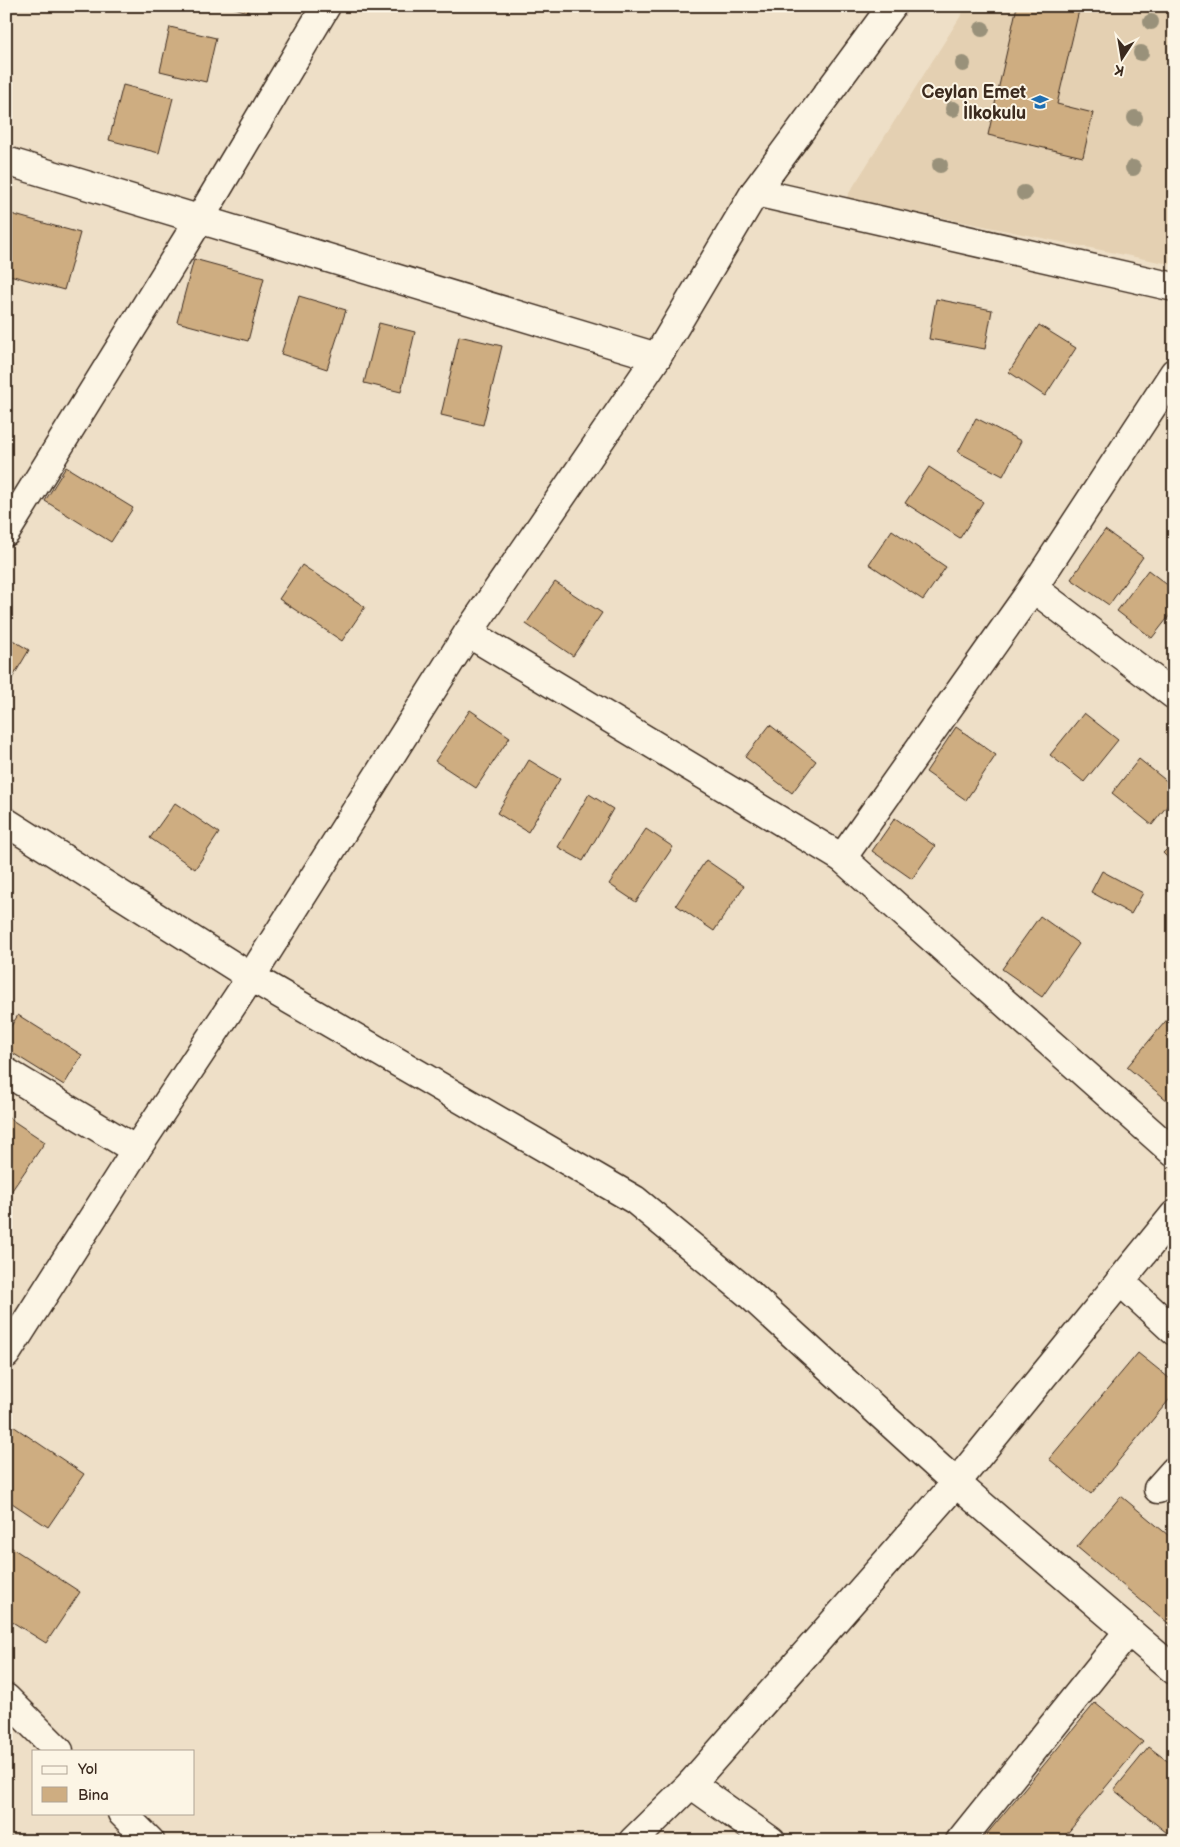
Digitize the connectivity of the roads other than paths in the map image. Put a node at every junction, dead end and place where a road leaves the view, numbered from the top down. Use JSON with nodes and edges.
{"nodes":[{"id":1,"x":326,"y":6,"type":"edge"},
{"id":2,"x":892,"y":6,"type":"edge"},
{"id":3,"x":7,"y":163,"type":"edge"},
{"id":4,"x":754,"y":192,"type":"junction"},
{"id":5,"x":199,"y":220,"type":"junction"},
{"id":6,"x":1174,"y":288,"type":"edge"},
{"id":7,"x":657,"y":357,"type":"junction"},
{"id":8,"x":1174,"y":374,"type":"edge"},
{"id":9,"x":6,"y":532,"type":"edge"},
{"id":10,"x":1033,"y":588,"type":"junction"},
{"id":11,"x":468,"y":633,"type":"junction"},
{"id":12,"x":1174,"y":695,"type":"edge"},
{"id":13,"x":6,"y":822,"type":"edge"},
{"id":14,"x":842,"y":858,"type":"junction"},
{"id":15,"x":251,"y":977,"type":"junction"},
{"id":16,"x":6,"y":1072,"type":"edge"},
{"id":17,"x":136,"y":1150,"type":"junction"},
{"id":18,"x":1174,"y":1153,"type":"edge"},
{"id":19,"x":1174,"y":1215,"type":"edge"},
{"id":20,"x":1120,"y":1281,"type":"junction"},
{"id":21,"x":1174,"y":1331,"type":"edge"},
{"id":22,"x":6,"y":1354,"type":"edge"},
{"id":23,"x":956,"y":1482,"type":"junction"},
{"id":24,"x":1128,"y":1632,"type":"junction"},
{"id":25,"x":1174,"y":1670,"type":"edge"},
{"id":26,"x":6,"y":1698,"type":"edge"},
{"id":27,"x":59,"y":1750,"type":"edge"},
{"id":28,"x":691,"y":1784,"type":"junction"},
{"id":29,"x":123,"y":1814,"type":"edge"},
{"id":30,"x":150,"y":1841,"type":"edge"},
{"id":31,"x":633,"y":1841,"type":"edge"},
{"id":32,"x":770,"y":1841,"type":"edge"},
{"id":33,"x":960,"y":1841,"type":"edge"}],
"edges":[{"from":1,"to":5,"type":"street"},
{"from":2,"to":4,"type":"street"},
{"from":3,"to":5,"type":"street"},
{"from":4,"to":6,"type":"street"},
{"from":4,"to":7,"type":"street"},
{"from":5,"to":7,"type":"street"},
{"from":5,"to":9,"type":"street"},
{"from":7,"to":11,"type":"street"},
{"from":8,"to":10,"type":"street"},
{"from":10,"to":12,"type":"street"},
{"from":10,"to":14,"type":"street"},
{"from":11,"to":14,"type":"street"},
{"from":11,"to":15,"type":"street"},
{"from":13,"to":15,"type":"street"},
{"from":14,"to":18,"type":"street"},
{"from":15,"to":17,"type":"street"},
{"from":15,"to":23,"type":"street"},
{"from":16,"to":17,"type":"street"},
{"from":17,"to":22,"type":"street"},
{"from":19,"to":20,"type":"street"},
{"from":20,"to":21,"type":"street"},
{"from":20,"to":23,"type":"street"},
{"from":23,"to":24,"type":"street"},
{"from":23,"to":28,"type":"street"},
{"from":24,"to":25,"type":"street"},
{"from":24,"to":33,"type":"street"},
{"from":26,"to":27,"type":"street"},
{"from":28,"to":31,"type":"street"},
{"from":28,"to":32,"type":"street"},
{"from":29,"to":30,"type":"street"}]}
